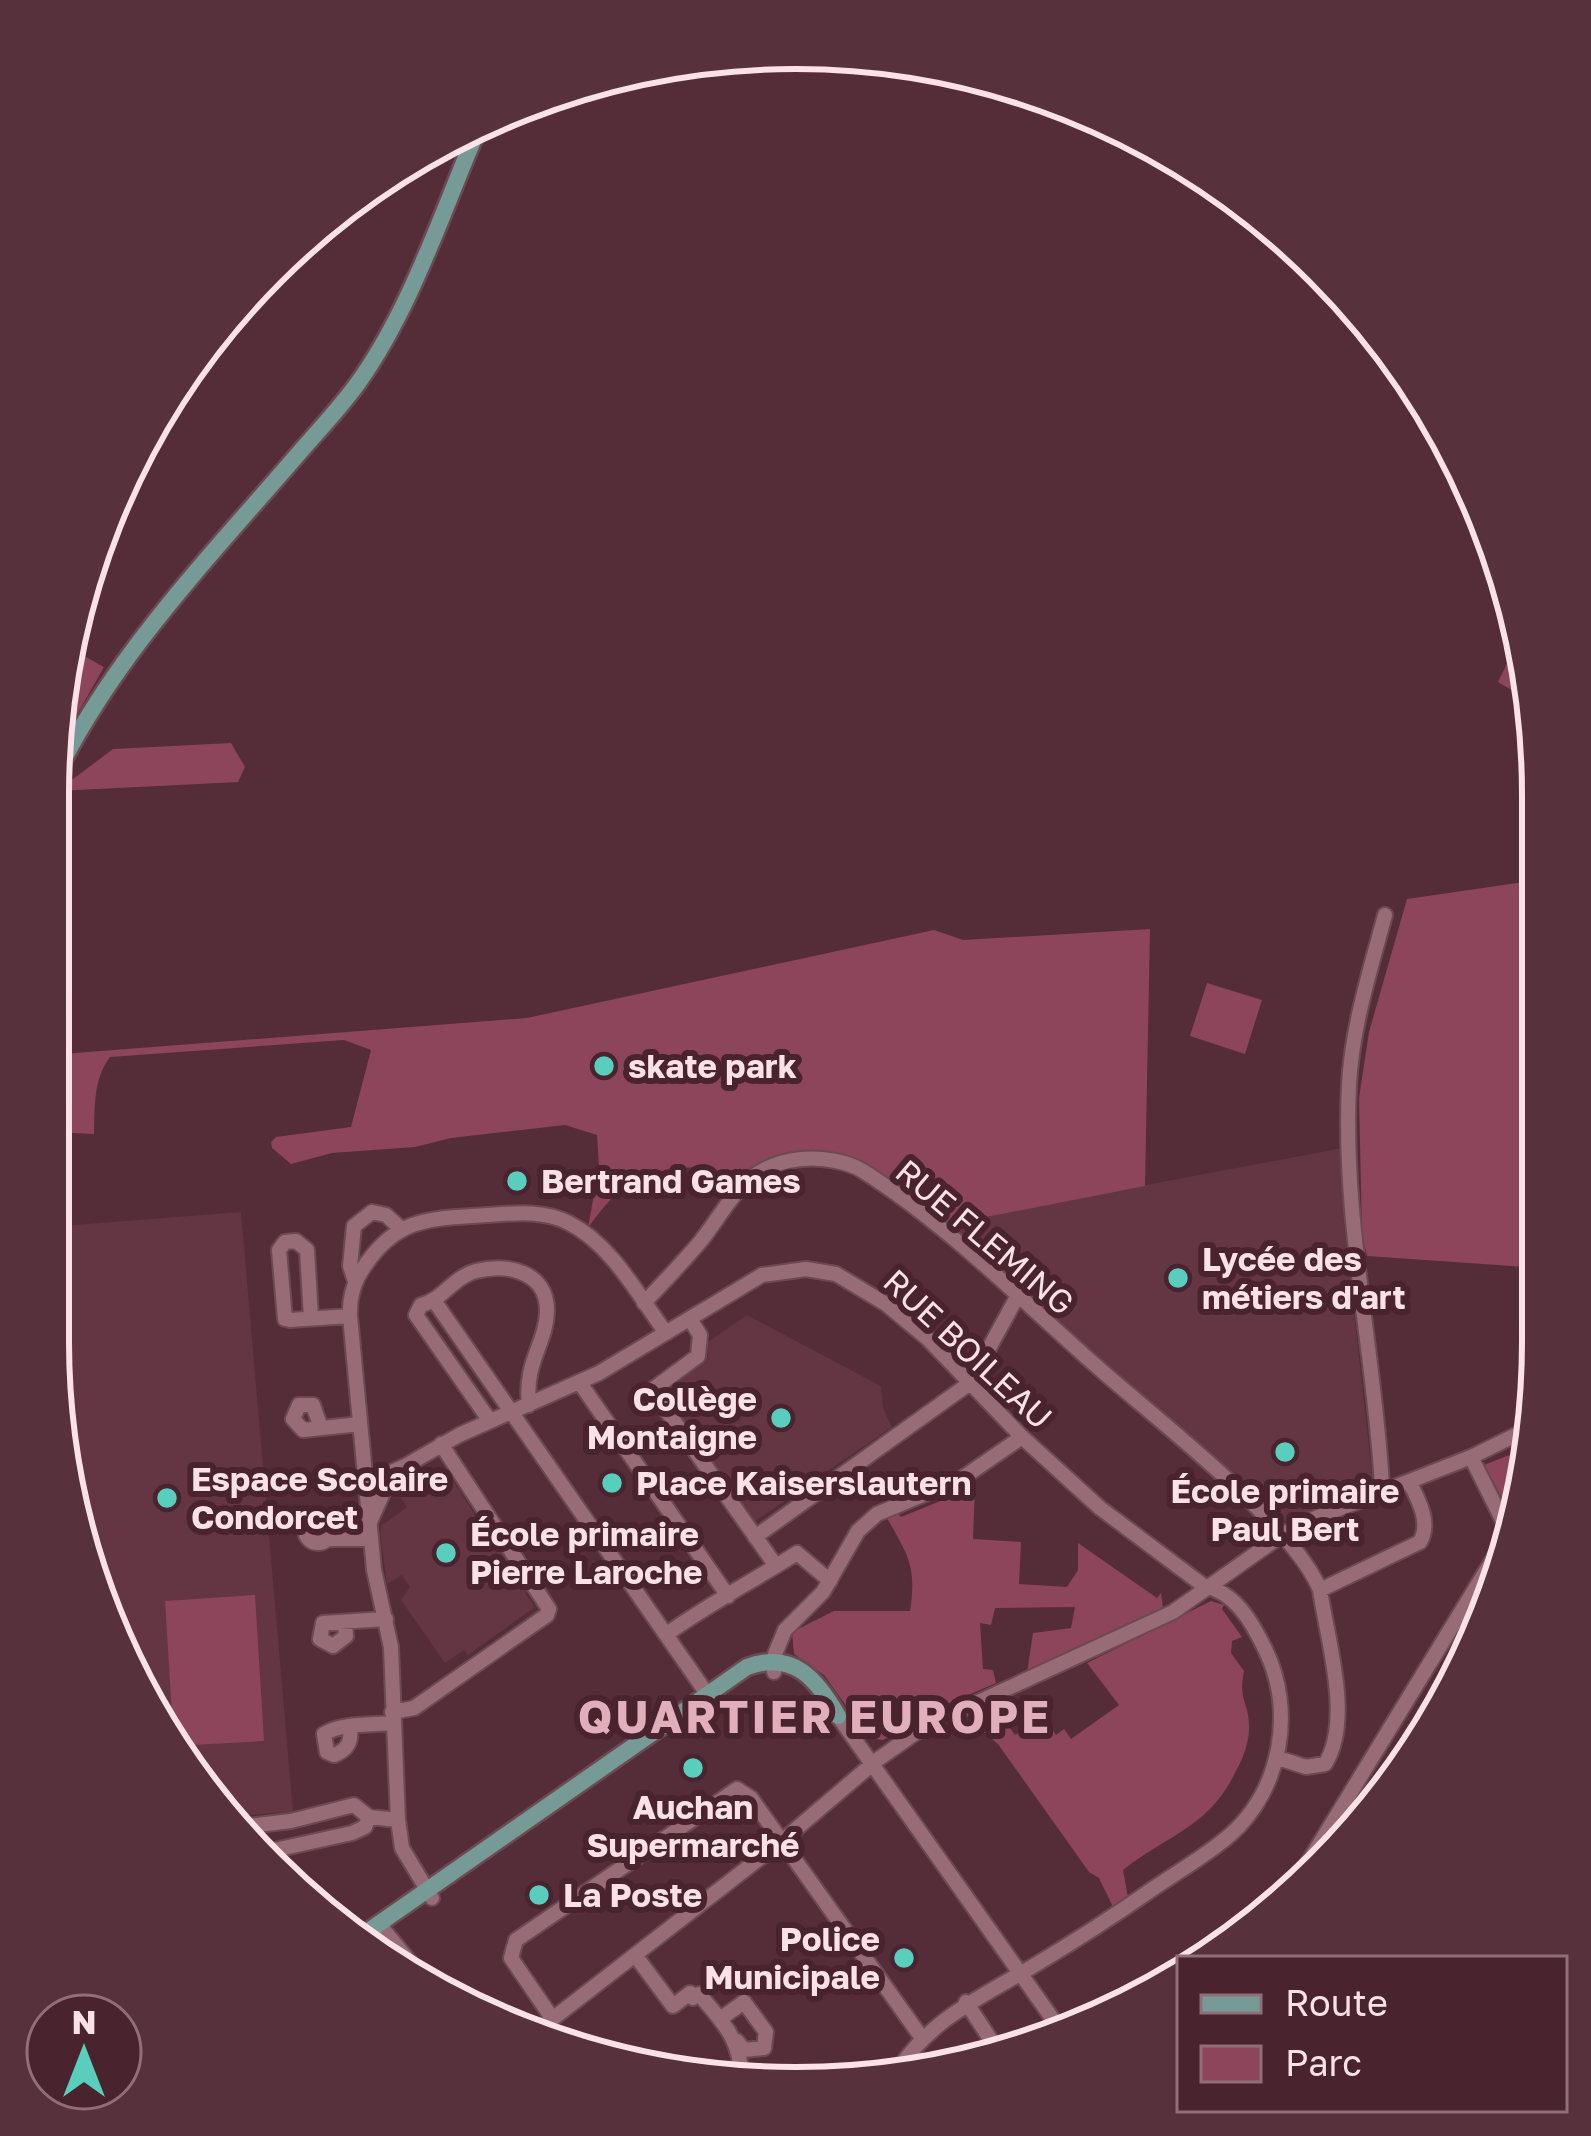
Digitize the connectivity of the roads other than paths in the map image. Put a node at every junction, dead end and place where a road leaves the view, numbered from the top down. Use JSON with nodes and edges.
{"nodes":[{"id":1,"x":471,"y":146,"type":"edge"},
{"id":2,"x":71,"y":746,"type":"edge"},
{"id":3,"x":1385,"y":915,"type":"dead end"},
{"id":4,"x":399,"y":1228,"type":"junction"},
{"id":5,"x":355,"y":1281,"type":"junction"},
{"id":6,"x":1017,"y":1297,"type":"junction"},
{"id":7,"x":435,"y":1302,"type":"junction"},
{"id":8,"x":644,"y":1303,"type":"junction"},
{"id":9,"x":350,"y":1316,"type":"junction"},
{"id":10,"x":311,"y":1318,"type":"junction"},
{"id":11,"x":691,"y":1319,"type":"junction"},
{"id":12,"x":666,"y":1333,"type":"junction"},
{"id":13,"x":580,"y":1382,"type":"junction"},
{"id":14,"x":970,"y":1383,"type":"junction"},
{"id":15,"x":529,"y":1405,"type":"junction"},
{"id":16,"x":514,"y":1412,"type":"junction"},
{"id":17,"x":490,"y":1421,"type":"junction"},
{"id":18,"x":360,"y":1424,"type":"junction"},
{"id":19,"x":321,"y":1428,"type":"dead end"},
{"id":20,"x":1516,"y":1435,"type":"edge"},
{"id":21,"x":1022,"y":1437,"type":"junction"},
{"id":22,"x":441,"y":1444,"type":"junction"},
{"id":23,"x":1471,"y":1457,"type":"junction"},
{"id":24,"x":362,"y":1460,"type":"junction"},
{"id":25,"x":405,"y":1466,"type":"junction"},
{"id":26,"x":386,"y":1475,"type":"junction"},
{"id":27,"x":1410,"y":1483,"type":"junction"},
{"id":28,"x":365,"y":1484,"type":"junction"},
{"id":29,"x":1387,"y":1491,"type":"junction"},
{"id":30,"x":1501,"y":1510,"type":"edge"},
{"id":31,"x":370,"y":1532,"type":"junction"},
{"id":32,"x":1282,"y":1535,"type":"junction"},
{"id":33,"x":755,"y":1537,"type":"junction"},
{"id":34,"x":328,"y":1539,"type":"dead end"},
{"id":35,"x":776,"y":1566,"type":"junction"},
{"id":36,"x":1481,"y":1580,"type":"edge"},
{"id":37,"x":830,"y":1581,"type":"junction"},
{"id":38,"x":1211,"y":1588,"type":"junction"},
{"id":39,"x":1320,"y":1590,"type":"junction"},
{"id":40,"x":728,"y":1596,"type":"junction"},
{"id":41,"x":386,"y":1619,"type":"junction"},
{"id":42,"x":345,"y":1622,"type":"dead end"},
{"id":43,"x":667,"y":1634,"type":"junction"},
{"id":44,"x":775,"y":1663,"type":"junction"},
{"id":45,"x":710,"y":1697,"type":"junction"},
{"id":46,"x":838,"y":1716,"type":"joint"},
{"id":47,"x":392,"y":1718,"type":"junction"},
{"id":48,"x":350,"y":1727,"type":"dead end"},
{"id":49,"x":1278,"y":1758,"type":"junction"},
{"id":50,"x":872,"y":1765,"type":"junction"},
{"id":51,"x":369,"y":1817,"type":"junction"},
{"id":52,"x":398,"y":1820,"type":"junction"},
{"id":53,"x":254,"y":1826,"type":"edge"},
{"id":54,"x":782,"y":1841,"type":"junction"},
{"id":55,"x":1321,"y":1842,"type":"edge"},
{"id":56,"x":277,"y":1849,"type":"edge"},
{"id":57,"x":428,"y":1894,"type":"junction"},
{"id":58,"x":381,"y":1926,"type":"junction"},
{"id":59,"x":373,"y":1932,"type":"edge"},
{"id":60,"x":402,"y":1951,"type":"edge"},
{"id":61,"x":635,"y":1955,"type":"junction"},
{"id":62,"x":1020,"y":1973,"type":"junction"},
{"id":63,"x":966,"y":2002,"type":"junction"},
{"id":64,"x":552,"y":2018,"type":"junction"},
{"id":65,"x":720,"y":2019,"type":"junction"},
{"id":66,"x":1053,"y":2019,"type":"edge"},
{"id":67,"x":547,"y":2023,"type":"edge"},
{"id":68,"x":922,"y":2038,"type":"junction"},
{"id":69,"x":736,"y":2040,"type":"junction"},
{"id":70,"x":991,"y":2040,"type":"edge"},
{"id":71,"x":907,"y":2058,"type":"edge"},
{"id":72,"x":740,"y":2064,"type":"edge"}],
"edges":[{"from":1,"to":2,"type":"main road"},
{"from":3,"to":29,"type":"street"},
{"from":4,"to":5,"type":"street"},
{"from":4,"to":5,"type":"street"},
{"from":4,"to":8,"type":"street"},
{"from":5,"to":9,"type":"street"},
{"from":6,"to":8,"type":"street","name":"RUE FLEMING"},
{"from":6,"to":14,"type":"street"},
{"from":6,"to":32,"type":"street","name":"RUE FLEMING"},
{"from":7,"to":15,"type":"street"},
{"from":7,"to":16,"type":"street"},
{"from":7,"to":17,"type":"street"},
{"from":8,"to":12,"type":"street"},
{"from":9,"to":10,"type":"street"},
{"from":9,"to":18,"type":"street"},
{"from":10,"to":10,"type":"street"},
{"from":11,"to":12,"type":"street","name":"RUE BOILEAU"},
{"from":11,"to":14,"type":"street","name":"RUE BOILEAU"},
{"from":11,"to":33,"type":"street"},
{"from":12,"to":13,"type":"street","name":"RUE BOILEAU"},
{"from":13,"to":15,"type":"street","name":"RUE BOILEAU"},
{"from":13,"to":40,"type":"street"},
{"from":14,"to":21,"type":"street","name":"RUE BOILEAU"},
{"from":14,"to":33,"type":"street"},
{"from":15,"to":16,"type":"street","name":"RUE BOILEAU"},
{"from":16,"to":17,"type":"street","name":"RUE BOILEAU"},
{"from":16,"to":43,"type":"street"},
{"from":17,"to":22,"type":"street","name":"RUE BOILEAU"},
{"from":18,"to":19,"type":"street"},
{"from":18,"to":24,"type":"street"},
{"from":20,"to":23,"type":"street"},
{"from":21,"to":37,"type":"street"},
{"from":21,"to":38,"type":"street","name":"RUE BOILEAU"},
{"from":22,"to":25,"type":"street","name":"RUE BOILEAU"},
{"from":22,"to":47,"type":"street"},
{"from":23,"to":27,"type":"street"},
{"from":23,"to":30,"type":"street"},
{"from":24,"to":26,"type":"street"},
{"from":24,"to":28,"type":"street"},
{"from":25,"to":26,"type":"street","name":"RUE BOILEAU"},
{"from":25,"to":31,"type":"street","name":"RUE BOILEAU"},
{"from":26,"to":28,"type":"street","name":"RUE BOILEAU"},
{"from":27,"to":29,"type":"street"},
{"from":27,"to":39,"type":"street"},
{"from":28,"to":31,"type":"street"},
{"from":29,"to":32,"type":"street"},
{"from":31,"to":34,"type":"street"},
{"from":31,"to":41,"type":"street"},
{"from":32,"to":38,"type":"street"},
{"from":32,"to":39,"type":"street","name":"RUE FLEMING"},
{"from":33,"to":35,"type":"street"},
{"from":35,"to":37,"type":"street"},
{"from":35,"to":40,"type":"street"},
{"from":36,"to":55,"type":"street"},
{"from":37,"to":44,"type":"street"},
{"from":38,"to":49,"type":"street","name":"RUE BOILEAU"},
{"from":38,"to":50,"type":"street"},
{"from":39,"to":49,"type":"street"},
{"from":40,"to":43,"type":"street"},
{"from":41,"to":42,"type":"street"},
{"from":41,"to":47,"type":"street"},
{"from":43,"to":45,"type":"street"},
{"from":44,"to":45,"type":"main road"},
{"from":44,"to":46,"type":"main road"},
{"from":45,"to":57,"type":"main road"},
{"from":46,"to":50,"type":"street"},
{"from":47,"to":48,"type":"street"},
{"from":47,"to":52,"type":"street"},
{"from":49,"to":62,"type":"street"},
{"from":50,"to":54,"type":"street"},
{"from":50,"to":62,"type":"street"},
{"from":51,"to":52,"type":"street"},
{"from":51,"to":53,"type":"street"},
{"from":51,"to":56,"type":"street"},
{"from":52,"to":57,"type":"street"},
{"from":54,"to":61,"type":"street"},
{"from":54,"to":64,"type":"street"},
{"from":54,"to":68,"type":"street"},
{"from":57,"to":58,"type":"main road"},
{"from":58,"to":59,"type":"main road"},
{"from":58,"to":60,"type":"street"},
{"from":61,"to":64,"type":"street"},
{"from":61,"to":65,"type":"street"},
{"from":62,"to":63,"type":"street"},
{"from":62,"to":66,"type":"street"},
{"from":63,"to":68,"type":"street"},
{"from":63,"to":70,"type":"street"},
{"from":64,"to":67,"type":"street"},
{"from":65,"to":69,"type":"street"},
{"from":65,"to":69,"type":"street"},
{"from":68,"to":71,"type":"street"},
{"from":69,"to":72,"type":"street"}]}
